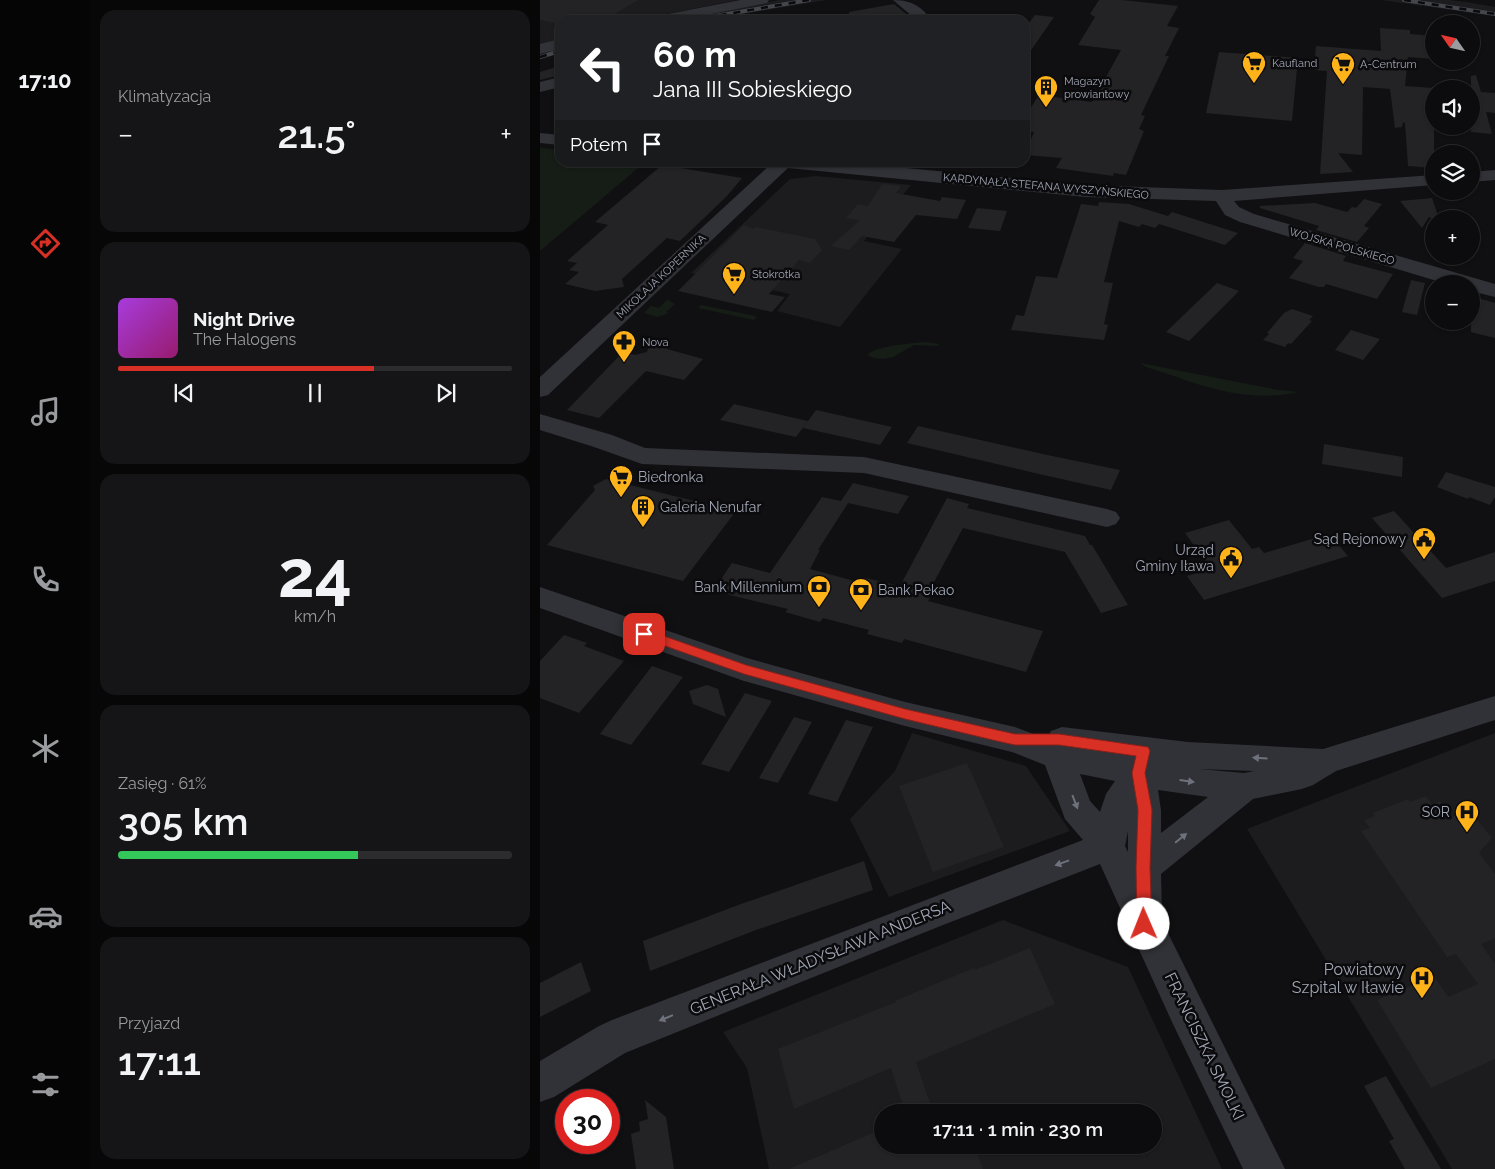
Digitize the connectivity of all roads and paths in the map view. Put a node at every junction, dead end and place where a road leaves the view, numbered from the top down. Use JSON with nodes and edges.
{"nodes":[{"id":1,"x":762,"y":0,"type":"edge"},
{"id":2,"x":900,"y":0,"type":"edge"},
{"id":3,"x":684,"y":15,"type":"edge"},
{"id":4,"x":920,"y":15,"type":"edge"},
{"id":5,"x":555,"y":45,"type":"edge"},
{"id":6,"x":540,"y":49,"type":"edge"},
{"id":7,"x":555,"y":83,"type":"edge"},
{"id":8,"x":540,"y":87,"type":"edge"},
{"id":9,"x":540,"y":138,"type":"edge"},
{"id":10,"x":555,"y":140,"type":"edge"},
{"id":11,"x":779,"y":167,"type":"edge"},
{"id":12,"x":826,"y":167,"type":"edge"},
{"id":13,"x":1495,"y":175,"type":"edge"},
{"id":14,"x":1480,"y":176,"type":"edge"},
{"id":15,"x":1425,"y":181,"type":"edge"},
{"id":16,"x":1222,"y":196,"type":"junction"},
{"id":17,"x":1440,"y":275,"type":"edge"},
{"id":18,"x":1480,"y":287,"type":"edge"},
{"id":19,"x":1495,"y":291,"type":"edge"},
{"id":20,"x":540,"y":390,"type":"edge"},
{"id":21,"x":540,"y":422,"type":"edge"},
{"id":22,"x":1107,"y":518,"type":"dead end"},
{"id":23,"x":540,"y":597,"type":"edge"},
{"id":24,"x":1495,"y":708,"type":"edge"},
{"id":25,"x":1015,"y":740,"type":"junction"},
{"id":26,"x":1058,"y":756,"type":"junction"},
{"id":27,"x":1326,"y":761,"type":"junction"},
{"id":28,"x":1141,"y":762,"type":"junction"},
{"id":29,"x":1244,"y":787,"type":"junction"},
{"id":30,"x":1108,"y":846,"type":"junction"},
{"id":31,"x":1143,"y":868,"type":"junction"},
{"id":32,"x":1144,"y":924,"type":"junction"},
{"id":33,"x":540,"y":1083,"type":"edge"},
{"id":34,"x":1265,"y":1169,"type":"edge"}],
"edges":[{"from":1,"to":3,"type":"street"},
{"from":2,"to":4,"type":"street"},
{"from":5,"to":6,"type":"street"},
{"from":7,"to":8,"type":"street"},
{"from":9,"to":10,"type":"street"},
{"from":11,"to":20,"type":"street","name":"MIKOŁAJA KOPERNIKA"},
{"from":12,"to":16,"type":"street","name":"KARDYNAŁA STEFANA WYSZYŃSKIEGO"},
{"from":13,"to":14,"type":"street"},
{"from":15,"to":16,"type":"street","name":"KARDYNAŁA STEFANA WYSZYŃSKIEGO"},
{"from":16,"to":17,"type":"street","name":"WOJSKA POLSKIEGO"},
{"from":18,"to":19,"type":"street","name":"WOJSKA POLSKIEGO"},
{"from":21,"to":22,"type":"street"},
{"from":23,"to":25,"type":"street"},
{"from":24,"to":27,"type":"street"},
{"from":25,"to":26,"type":"street"},
{"from":25,"to":28,"type":"street"},
{"from":26,"to":28,"type":"street"},
{"from":26,"to":30,"type":"street","name":"FRANCISZKA SMOLKI","one_way":true},
{"from":27,"to":28,"type":"street","one_way":true},
{"from":27,"to":29,"type":"street"},
{"from":28,"to":29,"type":"street","one_way":true},
{"from":28,"to":30,"type":"street"},
{"from":28,"to":31,"type":"street","name":"FRANCISZKA SMOLKI"},
{"from":31,"to":29,"type":"street","one_way":true},
{"from":30,"to":32,"type":"street","name":"FRANCISZKA SMOLKI"},
{"from":30,"to":33,"type":"street","name":"GENERAŁA WŁADYSŁAWA ANDERSA","one_way":true},
{"from":31,"to":32,"type":"street","name":"FRANCISZKA SMOLKI"},
{"from":32,"to":34,"type":"street","name":"FRANCISZKA SMOLKI"}]}
